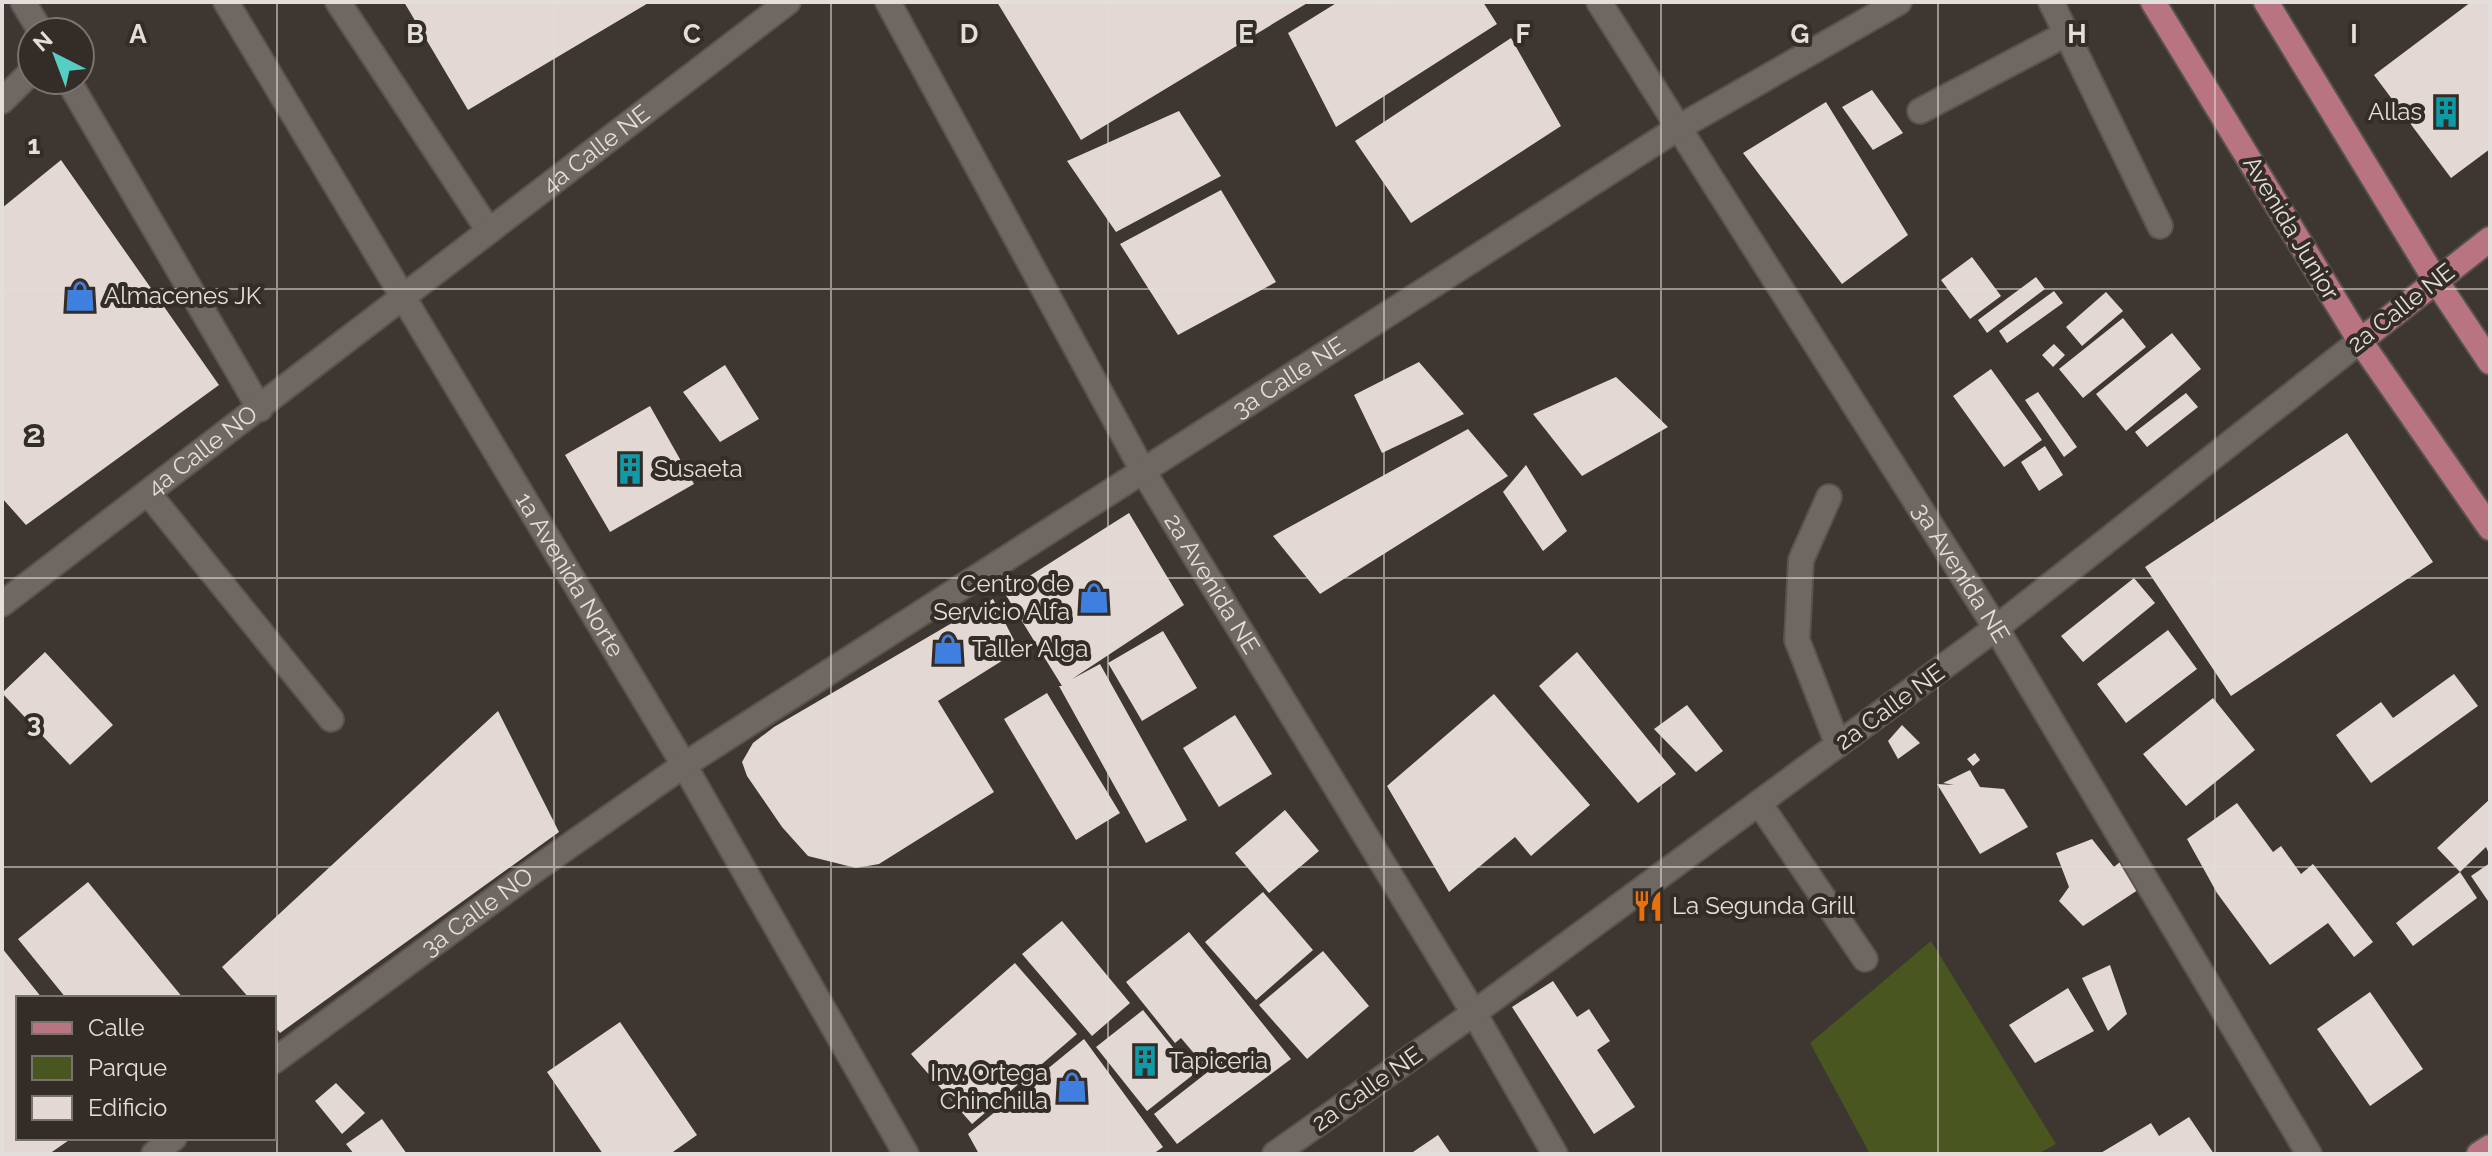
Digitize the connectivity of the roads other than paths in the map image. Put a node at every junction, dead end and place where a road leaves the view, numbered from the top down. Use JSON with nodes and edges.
{"nodes":[{"id":1,"x":226,"y":2,"type":"edge"},
{"id":2,"x":338,"y":2,"type":"edge"},
{"id":3,"x":788,"y":2,"type":"edge"},
{"id":4,"x":888,"y":2,"type":"edge"},
{"id":5,"x":1599,"y":2,"type":"edge"},
{"id":6,"x":1899,"y":2,"type":"edge"},
{"id":7,"x":2051,"y":2,"type":"edge"},
{"id":8,"x":2153,"y":2,"type":"edge"},
{"id":9,"x":2266,"y":2,"type":"edge"},
{"id":10,"x":2066,"y":34,"type":"junction"},
{"id":11,"x":77,"y":96,"type":"edge"},
{"id":12,"x":1920,"y":111,"type":"dead end"},
{"id":13,"x":1678,"y":128,"type":"junction"},
{"id":14,"x":2160,"y":226,"type":"dead end"},
{"id":15,"x":489,"y":231,"type":"junction"},
{"id":16,"x":2490,"y":239,"type":"edge"},
{"id":17,"x":2436,"y":281,"type":"junction"},
{"id":18,"x":404,"y":299,"type":"junction"},
{"id":19,"x":2360,"y":341,"type":"junction"},
{"id":20,"x":2490,"y":362,"type":"edge"},
{"id":21,"x":260,"y":409,"type":"junction"},
{"id":22,"x":1143,"y":471,"type":"junction"},
{"id":23,"x":148,"y":493,"type":"junction"},
{"id":24,"x":1829,"y":497,"type":"dead end"},
{"id":25,"x":2490,"y":528,"type":"edge"},
{"id":26,"x":2,"y":604,"type":"edge"},
{"id":27,"x":1996,"y":628,"type":"junction"},
{"id":28,"x":331,"y":719,"type":"dead end"},
{"id":29,"x":1838,"y":745,"type":"junction"},
{"id":30,"x":684,"y":765,"type":"junction"},
{"id":31,"x":1759,"y":803,"type":"junction"},
{"id":32,"x":1865,"y":959,"type":"dead end"},
{"id":33,"x":1474,"y":1013,"type":"junction"},
{"id":34,"x":276,"y":1060,"type":"edge"},
{"id":35,"x":172,"y":1140,"type":"edge"},
{"id":36,"x":2490,"y":1147,"type":"edge"},
{"id":37,"x":154,"y":1154,"type":"edge"},
{"id":38,"x":906,"y":1154,"type":"edge"},
{"id":39,"x":1275,"y":1154,"type":"edge"},
{"id":40,"x":1555,"y":1154,"type":"edge"},
{"id":41,"x":2309,"y":1154,"type":"edge"},
{"id":42,"x":2479,"y":1154,"type":"edge"}],
"edges":[{"from":1,"to":18,"type":"street","name":"1a Avenida Norte"},
{"from":2,"to":15,"type":"street"},
{"from":3,"to":15,"type":"street","name":"4a Calle NE"},
{"from":4,"to":22,"type":"street","name":"2a Avenida NE"},
{"from":5,"to":13,"type":"street","name":"3a Avenida NE"},
{"from":6,"to":13,"type":"street","name":"3a Calle NE"},
{"from":7,"to":10,"type":"street"},
{"from":8,"to":19,"type":"main road","name":"Avenida Junior"},
{"from":9,"to":17,"type":"main road"},
{"from":10,"to":12,"type":"street"},
{"from":10,"to":14,"type":"street"},
{"from":11,"to":21,"type":"street"},
{"from":13,"to":22,"type":"street","name":"3a Calle NE"},
{"from":13,"to":27,"type":"street","name":"3a Avenida NE"},
{"from":15,"to":18,"type":"street","name":"4a Calle NE"},
{"from":16,"to":17,"type":"main road","name":"2a Calle NE"},
{"from":17,"to":19,"type":"main road","name":"2a Calle NE"},
{"from":17,"to":20,"type":"main road"},
{"from":18,"to":21,"type":"street","name":"4a Calle NO"},
{"from":18,"to":30,"type":"street","name":"1a Avenida Norte"},
{"from":19,"to":25,"type":"main road","name":"Avenida Junior"},
{"from":19,"to":27,"type":"street","name":"2a Calle NE"},
{"from":21,"to":23,"type":"street","name":"4a Calle NO"},
{"from":22,"to":30,"type":"street","name":"3a Calle NE"},
{"from":22,"to":33,"type":"street","name":"2a Avenida NE"},
{"from":23,"to":26,"type":"street","name":"4a Calle NO"},
{"from":23,"to":28,"type":"street"},
{"from":24,"to":29,"type":"street"},
{"from":27,"to":29,"type":"street","name":"2a Calle NE"},
{"from":27,"to":41,"type":"street","name":"3a Avenida NE"},
{"from":29,"to":31,"type":"street","name":"2a Calle NE"},
{"from":30,"to":34,"type":"street","name":"3a Calle NO"},
{"from":30,"to":38,"type":"street","name":"1a Avenida Norte"},
{"from":31,"to":32,"type":"street"},
{"from":31,"to":33,"type":"street","name":"2a Calle NE"},
{"from":33,"to":39,"type":"street","name":"2a Calle NE"},
{"from":33,"to":40,"type":"street","name":"2a Avenida NE"},
{"from":35,"to":37,"type":"street"},
{"from":36,"to":42,"type":"main road"}]}
